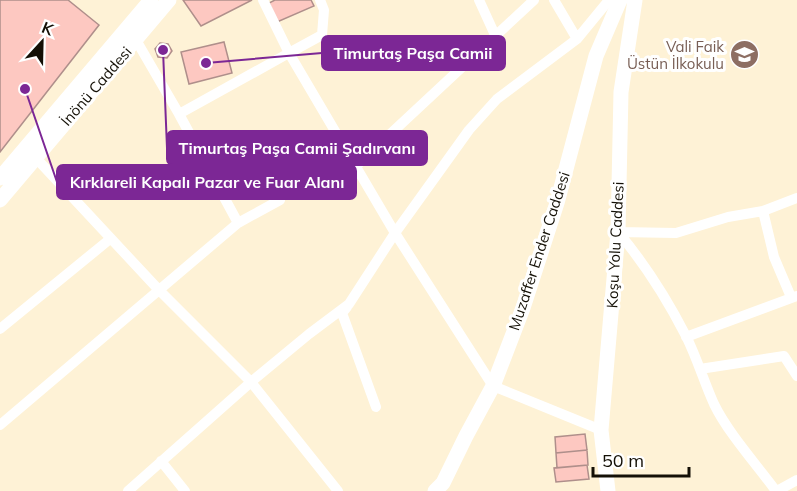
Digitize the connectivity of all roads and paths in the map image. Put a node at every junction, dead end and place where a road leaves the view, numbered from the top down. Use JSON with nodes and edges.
{"nodes":[{"id":1,"x":151,"y":0,"type":"edge"},
{"id":2,"x":169,"y":0,"type":"edge"},
{"id":3,"x":263,"y":0,"type":"edge"},
{"id":4,"x":320,"y":0,"type":"edge"},
{"id":5,"x":479,"y":0,"type":"edge"},
{"id":6,"x":534,"y":0,"type":"edge"},
{"id":7,"x":554,"y":0,"type":"edge"},
{"id":8,"x":609,"y":0,"type":"edge"},
{"id":9,"x":620,"y":0,"type":"edge"},
{"id":10,"x":635,"y":0,"type":"edge"},
{"id":11,"x":495,"y":34,"type":"junction"},
{"id":12,"x":577,"y":39,"type":"junction"},
{"id":13,"x":136,"y":40,"type":"junction"},
{"id":14,"x":289,"y":53,"type":"junction"},
{"id":15,"x":179,"y":114,"type":"junction"},
{"id":16,"x":35,"y":157,"type":"junction"},
{"id":17,"x":357,"y":166,"type":"junction"},
{"id":18,"x":0,"y":178,"type":"edge"},
{"id":19,"x":797,"y":198,"type":"edge"},
{"id":20,"x":0,"y":200,"type":"edge"},
{"id":21,"x":280,"y":200,"type":"dead end"},
{"id":22,"x":763,"y":211,"type":"junction"},
{"id":23,"x":238,"y":223,"type":"junction"},
{"id":24,"x":618,"y":232,"type":"junction"},
{"id":25,"x":395,"y":233,"type":"junction"},
{"id":26,"x":110,"y":239,"type":"junction"},
{"id":27,"x":158,"y":289,"type":"junction"},
{"id":28,"x":794,"y":296,"type":"edge"},
{"id":29,"x":349,"y":304,"type":"junction"},
{"id":30,"x":0,"y":328,"type":"edge"},
{"id":31,"x":686,"y":337,"type":"junction"},
{"id":32,"x":700,"y":369,"type":"junction"},
{"id":33,"x":797,"y":376,"type":"edge"},
{"id":34,"x":251,"y":382,"type":"junction"},
{"id":35,"x":493,"y":386,"type":"junction"},
{"id":36,"x":376,"y":407,"type":"dead end"},
{"id":37,"x":0,"y":425,"type":"edge"},
{"id":38,"x":601,"y":430,"type":"junction"},
{"id":39,"x":161,"y":461,"type":"junction"},
{"id":40,"x":797,"y":480,"type":"edge"},
{"id":41,"x":441,"y":488,"type":"edge"},
{"id":42,"x":128,"y":491,"type":"edge"},
{"id":43,"x":185,"y":491,"type":"edge"},
{"id":44,"x":338,"y":491,"type":"edge"},
{"id":45,"x":608,"y":491,"type":"edge"},
{"id":46,"x":776,"y":491,"type":"edge"}],
"edges":[{"from":1,"to":18,"type":"street","name":"İnönü Caddesi"},
{"from":2,"to":13,"type":"street","name":"İnönü Caddesi"},
{"from":3,"to":14,"type":"street"},
{"from":4,"to":14,"type":"street"},
{"from":5,"to":11,"type":"street"},
{"from":6,"to":11,"type":"street"},
{"from":7,"to":12,"type":"street"},
{"from":8,"to":12,"type":"street"},
{"from":9,"to":35,"type":"street","name":"Muzaffer Ender Caddesi"},
{"from":10,"to":24,"type":"street","name":"Koşu Yolu Caddesi"},
{"from":11,"to":17,"type":"street"},
{"from":12,"to":25,"type":"street"},
{"from":13,"to":15,"type":"street"},
{"from":13,"to":16,"type":"street","name":"İnönü Caddesi"},
{"from":14,"to":15,"type":"street"},
{"from":14,"to":17,"type":"street"},
{"from":15,"to":23,"type":"street"},
{"from":16,"to":20,"type":"street","name":"İnönü Caddesi"},
{"from":16,"to":26,"type":"street"},
{"from":17,"to":25,"type":"street"},
{"from":19,"to":22,"type":"street"},
{"from":21,"to":23,"type":"street"},
{"from":22,"to":24,"type":"street"},
{"from":22,"to":28,"type":"street"},
{"from":23,"to":27,"type":"street"},
{"from":24,"to":31,"type":"street"},
{"from":24,"to":38,"type":"street","name":"Koşu Yolu Caddesi"},
{"from":25,"to":29,"type":"street"},
{"from":25,"to":35,"type":"street"},
{"from":26,"to":27,"type":"street"},
{"from":26,"to":30,"type":"street"},
{"from":27,"to":34,"type":"street"},
{"from":27,"to":37,"type":"street"},
{"from":28,"to":31,"type":"street"},
{"from":29,"to":34,"type":"street"},
{"from":29,"to":36,"type":"street"},
{"from":31,"to":32,"type":"street"},
{"from":32,"to":33,"type":"street"},
{"from":32,"to":46,"type":"street"},
{"from":34,"to":39,"type":"street"},
{"from":34,"to":44,"type":"street"},
{"from":35,"to":38,"type":"street"},
{"from":35,"to":41,"type":"street","name":"Muzaffer Ender Caddesi"},
{"from":38,"to":45,"type":"street","name":"Koşu Yolu Caddesi"},
{"from":39,"to":42,"type":"street"},
{"from":39,"to":43,"type":"street"},
{"from":40,"to":46,"type":"street"}]}
